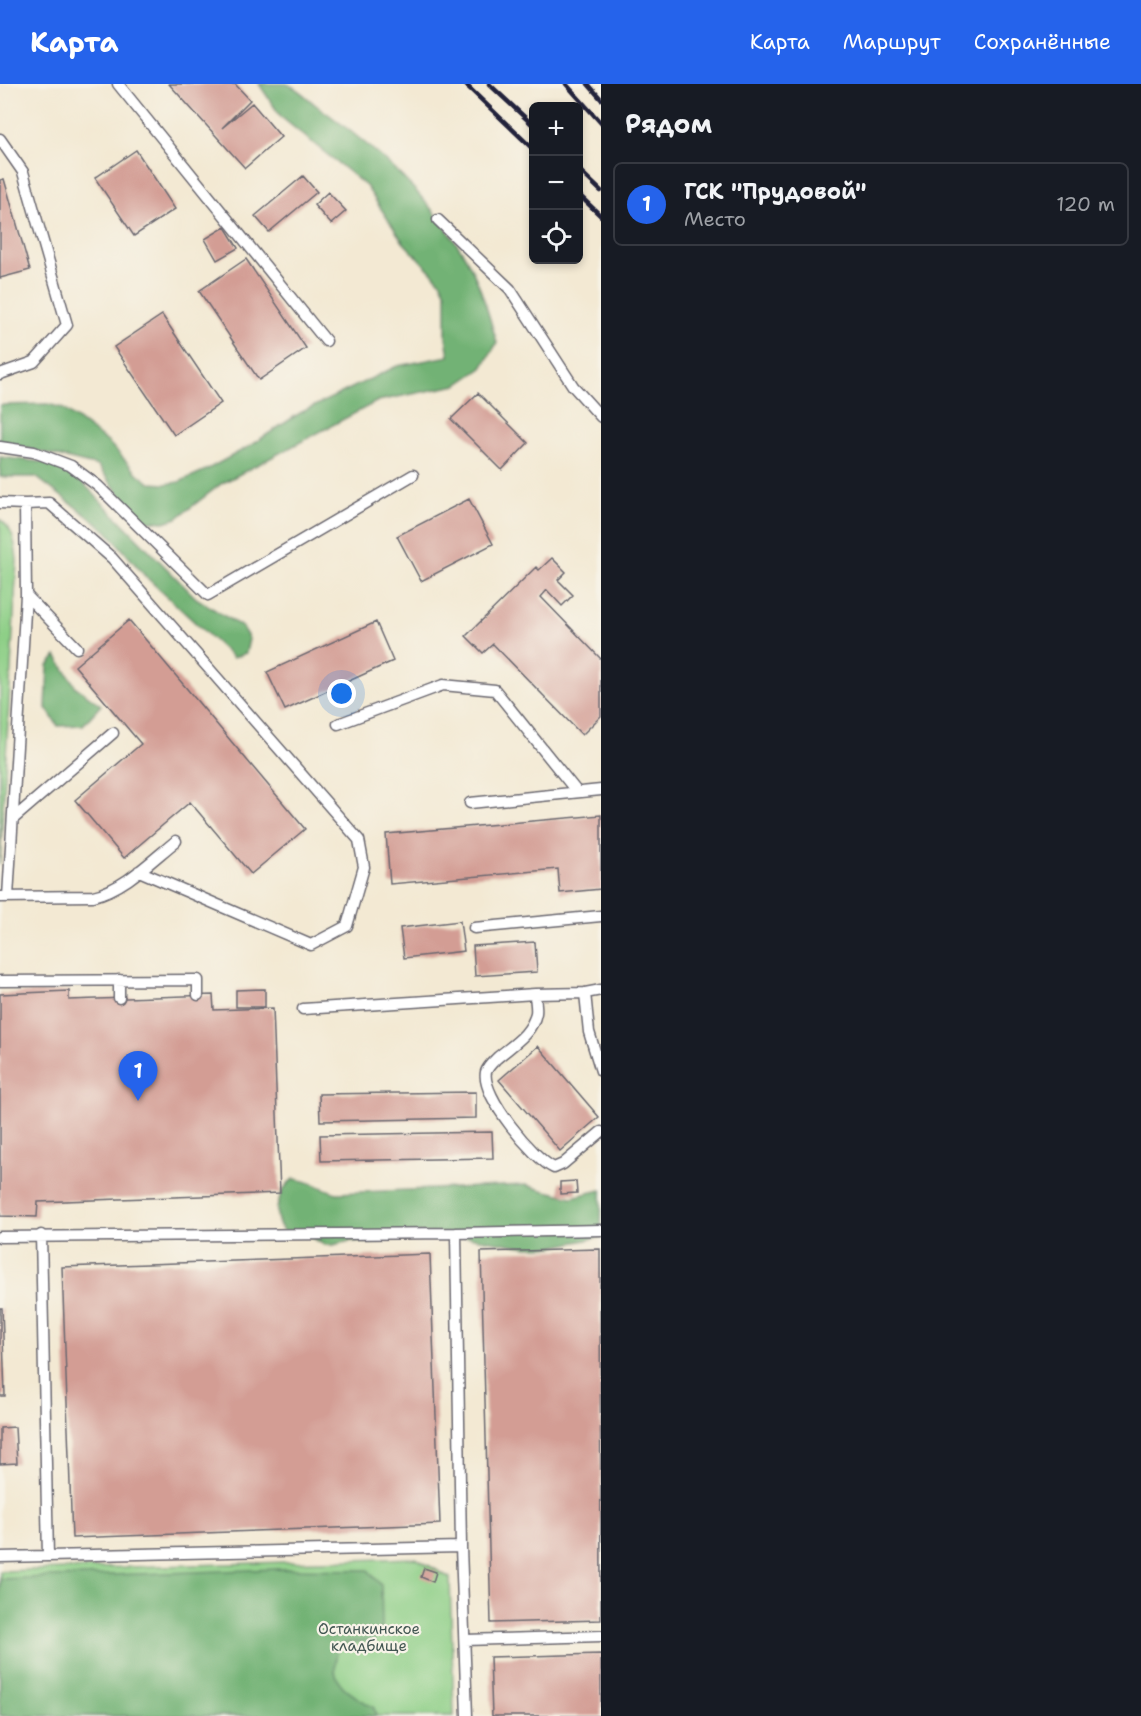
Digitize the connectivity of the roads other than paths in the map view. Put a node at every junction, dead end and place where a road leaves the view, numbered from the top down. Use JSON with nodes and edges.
{"nodes":[{"id":1,"x":118,"y":84,"type":"edge"},
{"id":2,"x":0,"y":140,"type":"edge"},
{"id":3,"x":438,"y":220,"type":"dead end"},
{"id":4,"x":326,"y":341,"type":"dead end"},
{"id":5,"x":0,"y":374,"type":"edge"},
{"id":6,"x":601,"y":417,"type":"edge"},
{"id":7,"x":0,"y":447,"type":"edge"},
{"id":8,"x":413,"y":475,"type":"dead end"},
{"id":9,"x":0,"y":503,"type":"edge"},
{"id":10,"x":25,"y":504,"type":"junction"},
{"id":11,"x":26,"y":595,"type":"junction"},
{"id":12,"x":77,"y":648,"type":"dead end"},
{"id":13,"x":338,"y":724,"type":"dead end"},
{"id":14,"x":113,"y":733,"type":"dead end"},
{"id":15,"x":601,"y":790,"type":"edge"},
{"id":16,"x":577,"y":792,"type":"junction"},
{"id":17,"x":470,"y":803,"type":"dead end"},
{"id":18,"x":13,"y":819,"type":"junction"},
{"id":19,"x":176,"y":841,"type":"dead end"},
{"id":20,"x":139,"y":871,"type":"junction"},
{"id":21,"x":4,"y":897,"type":"edge"},
{"id":22,"x":601,"y":916,"type":"edge"},
{"id":23,"x":474,"y":928,"type":"dead end"},
{"id":24,"x":119,"y":980,"type":"junction"},
{"id":25,"x":0,"y":981,"type":"edge"},
{"id":26,"x":601,"y":990,"type":"edge"},
{"id":27,"x":585,"y":993,"type":"junction"},
{"id":28,"x":535,"y":994,"type":"junction"},
{"id":29,"x":198,"y":995,"type":"dead end"},
{"id":30,"x":119,"y":998,"type":"dead end"},
{"id":31,"x":303,"y":1009,"type":"dead end"},
{"id":32,"x":601,"y":1071,"type":"edge"},
{"id":33,"x":601,"y":1132,"type":"edge"},
{"id":34,"x":601,"y":1230,"type":"edge"},
{"id":35,"x":456,"y":1233,"type":"junction"},
{"id":36,"x":41,"y":1235,"type":"junction"},
{"id":37,"x":0,"y":1237,"type":"edge"},
{"id":38,"x":461,"y":1547,"type":"junction"},
{"id":39,"x":48,"y":1556,"type":"junction"},
{"id":40,"x":0,"y":1557,"type":"edge"},
{"id":41,"x":601,"y":1636,"type":"edge"},
{"id":42,"x":465,"y":1640,"type":"junction"},
{"id":43,"x":467,"y":1716,"type":"edge"}],
"edges":[{"from":1,"to":4,"type":"lane"},
{"from":2,"to":5,"type":"lane"},
{"from":3,"to":6,"type":"lane"},
{"from":7,"to":8,"type":"lane"},
{"from":9,"to":10,"type":"lane"},
{"from":10,"to":11,"type":"lane"},
{"from":10,"to":20,"type":"lane"},
{"from":11,"to":12,"type":"lane"},
{"from":11,"to":18,"type":"lane"},
{"from":13,"to":16,"type":"lane"},
{"from":14,"to":18,"type":"lane"},
{"from":15,"to":16,"type":"lane"},
{"from":16,"to":17,"type":"lane"},
{"from":18,"to":21,"type":"lane"},
{"from":19,"to":20,"type":"lane"},
{"from":20,"to":21,"type":"lane"},
{"from":22,"to":23,"type":"lane"},
{"from":24,"to":25,"type":"lane"},
{"from":24,"to":29,"type":"lane"},
{"from":24,"to":30,"type":"lane"},
{"from":26,"to":27,"type":"lane"},
{"from":27,"to":28,"type":"lane"},
{"from":27,"to":32,"type":"lane"},
{"from":28,"to":31,"type":"lane"},
{"from":28,"to":33,"type":"lane"},
{"from":34,"to":35,"type":"lane"},
{"from":35,"to":36,"type":"lane"},
{"from":35,"to":38,"type":"lane"},
{"from":36,"to":37,"type":"lane"},
{"from":36,"to":39,"type":"lane"},
{"from":38,"to":39,"type":"lane"},
{"from":38,"to":42,"type":"lane"},
{"from":39,"to":40,"type":"lane"},
{"from":41,"to":42,"type":"lane"},
{"from":42,"to":43,"type":"lane"}]}
